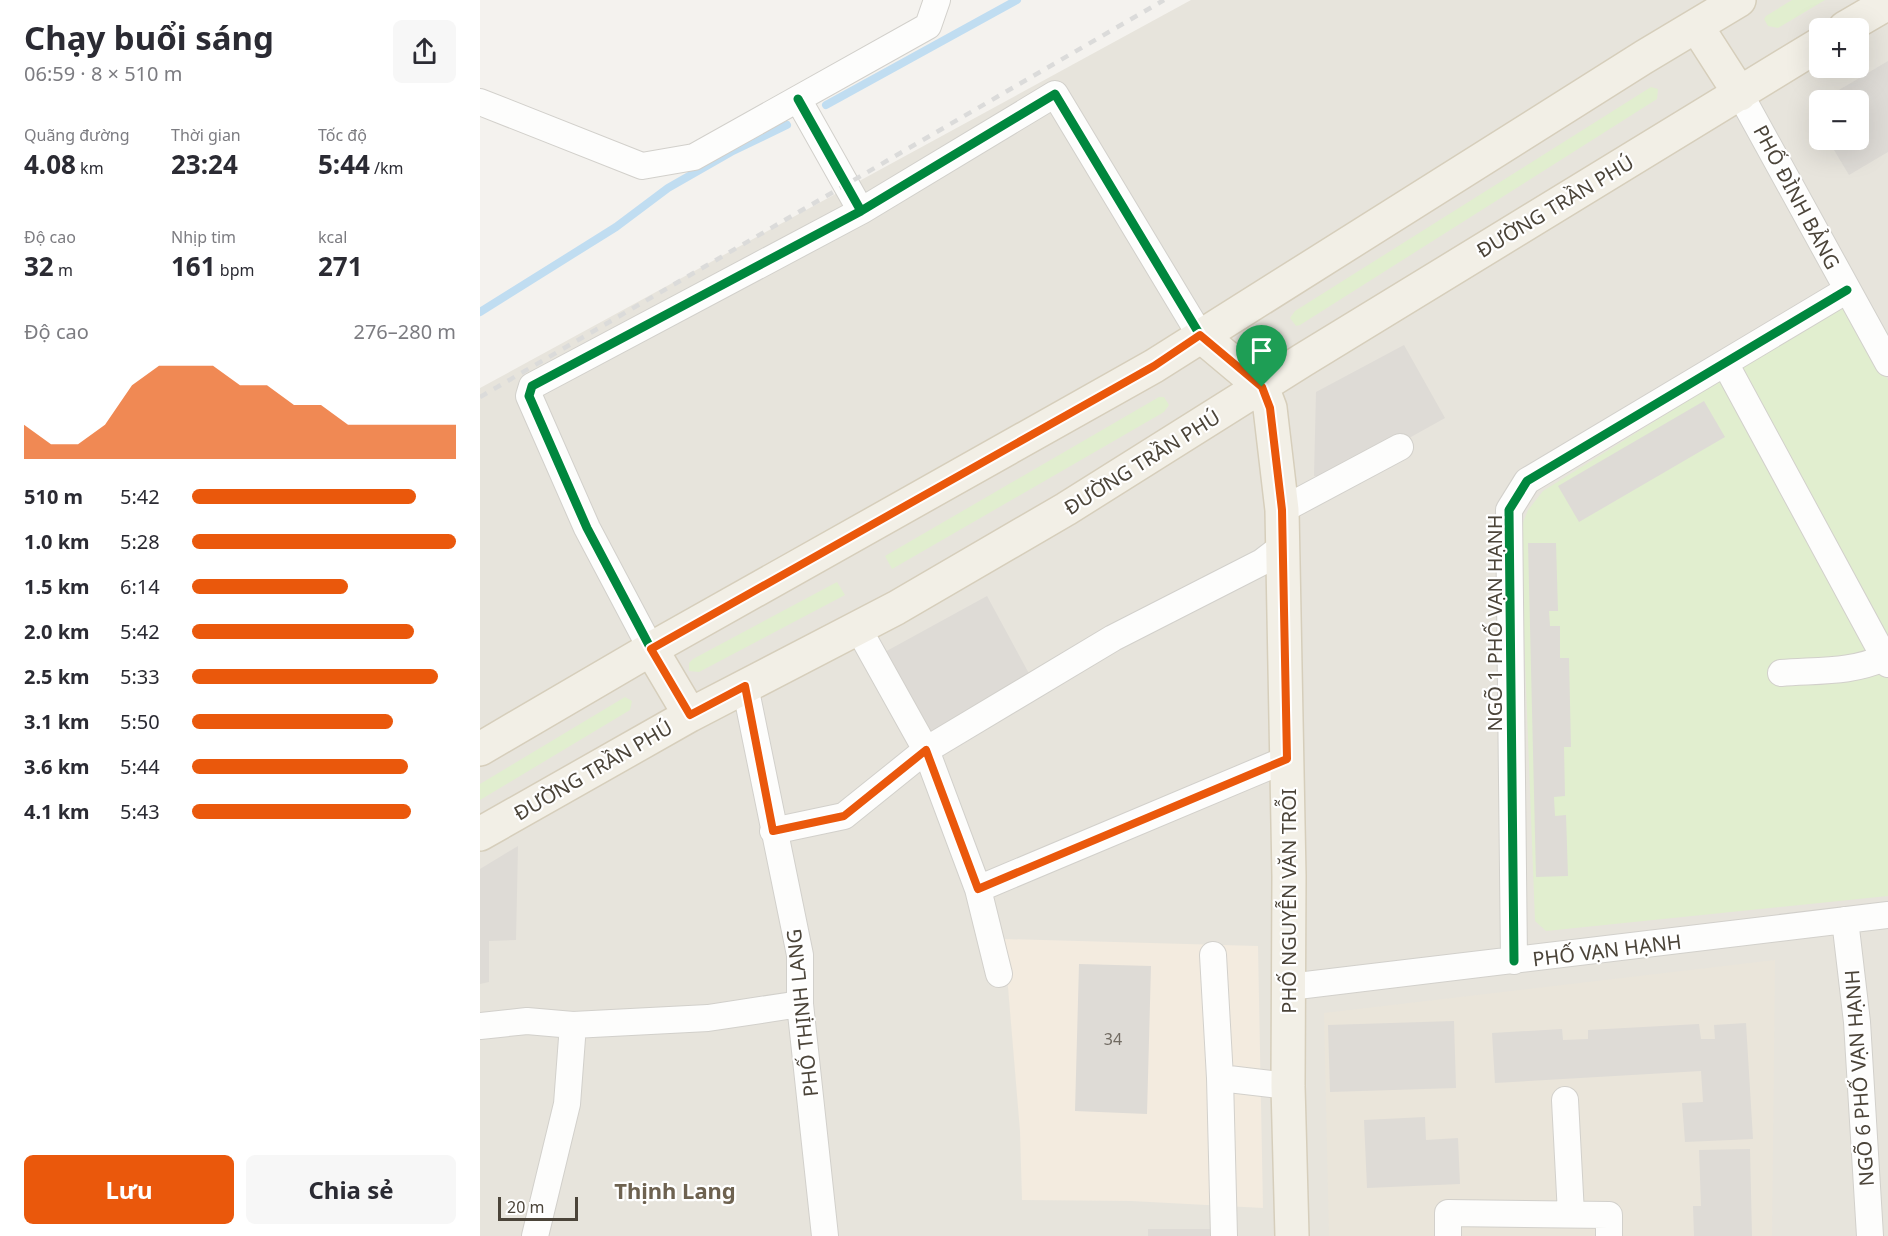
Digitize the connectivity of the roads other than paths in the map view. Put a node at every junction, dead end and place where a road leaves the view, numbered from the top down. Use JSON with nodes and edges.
{"nodes":[{"id":1,"x":937,"y":0,"type":"edge"},
{"id":2,"x":1739,"y":0,"type":"edge"},
{"id":3,"x":1888,"y":3,"type":"edge"},
{"id":4,"x":1862,"y":18,"type":"edge"},
{"id":5,"x":1696,"y":27,"type":"junction"},
{"id":6,"x":1809,"y":51,"type":"edge"},
{"id":7,"x":1740,"y":94,"type":"junction"},
{"id":8,"x":798,"y":99,"type":"junction"},
{"id":9,"x":480,"y":102,"type":"edge"},
{"id":10,"x":861,"y":211,"type":"junction"},
{"id":11,"x":1847,"y":290,"type":"junction"},
{"id":12,"x":1200,"y":335,"type":"junction"},
{"id":13,"x":1725,"y":363,"type":"junction"},
{"id":14,"x":1888,"y":363,"type":"edge"},
{"id":15,"x":1262,"y":387,"type":"junction"},
{"id":16,"x":1400,"y":447,"type":"dead end"},
{"id":17,"x":1282,"y":510,"type":"junction"},
{"id":18,"x":1283,"y":546,"type":"junction"},
{"id":19,"x":858,"y":628,"type":"junction"},
{"id":20,"x":1881,"y":628,"type":"edge"},
{"id":21,"x":651,"y":649,"type":"junction"},
{"id":22,"x":1886,"y":661,"type":"edge"},
{"id":23,"x":1781,"y":673,"type":"dead end"},
{"id":24,"x":745,"y":686,"type":"junction"},
{"id":25,"x":690,"y":715,"type":"junction"},
{"id":26,"x":480,"y":749,"type":"edge"},
{"id":27,"x":926,"y":750,"type":"junction"},
{"id":28,"x":1287,"y":759,"type":"junction"},
{"id":29,"x":773,"y":831,"type":"junction"},
{"id":30,"x":480,"y":834,"type":"edge"},
{"id":31,"x":978,"y":889,"type":"junction"},
{"id":32,"x":1888,"y":915,"type":"edge"},
{"id":33,"x":1845,"y":920,"type":"junction"},
{"id":34,"x":1213,"y":955,"type":"dead end"},
{"id":35,"x":1514,"y":961,"type":"junction"},
{"id":36,"x":999,"y":974,"type":"dead end"},
{"id":37,"x":1289,"y":987,"type":"junction"},
{"id":38,"x":800,"y":1004,"type":"junction"},
{"id":39,"x":573,"y":1025,"type":"junction"},
{"id":40,"x":480,"y":1026,"type":"edge"},
{"id":41,"x":1220,"y":1078,"type":"junction"},
{"id":42,"x":1288,"y":1086,"type":"junction"},
{"id":43,"x":1565,"y":1100,"type":"dead end"},
{"id":44,"x":1571,"y":1214,"type":"junction"},
{"id":45,"x":535,"y":1236,"type":"edge"},
{"id":46,"x":825,"y":1236,"type":"edge"},
{"id":47,"x":1224,"y":1236,"type":"edge"},
{"id":48,"x":1292,"y":1236,"type":"edge"},
{"id":49,"x":1448,"y":1236,"type":"edge"},
{"id":50,"x":1609,"y":1236,"type":"edge"},
{"id":51,"x":1870,"y":1236,"type":"edge"}],
"edges":[{"from":1,"to":8,"type":"street"},
{"from":2,"to":5,"type":"main road"},
{"from":3,"to":4,"type":"main road"},
{"from":5,"to":7,"type":"main road"},
{"from":5,"to":12,"type":"main road"},
{"from":6,"to":7,"type":"main road","name":"ĐƯỜNG TRẦN PHÚ"},
{"from":7,"to":11,"type":"street","name":"PHỐ ĐÌNH BẢNG"},
{"from":7,"to":15,"type":"main road","name":"ĐƯỜNG TRẦN PHÚ"},
{"from":8,"to":9,"type":"street"},
{"from":8,"to":10,"type":"street"},
{"from":10,"to":12,"type":"street"},
{"from":10,"to":21,"type":"street"},
{"from":11,"to":13,"type":"street","name":"NGÕ 1 PHỐ VẠN HẠNH"},
{"from":11,"to":14,"type":"street","name":"PHỐ ĐÌNH BẢNG"},
{"from":12,"to":15,"type":"main road"},
{"from":12,"to":21,"type":"main road"},
{"from":13,"to":20,"type":"street"},
{"from":13,"to":35,"type":"street","name":"NGÕ 1 PHỐ VẠN HẠNH"},
{"from":15,"to":17,"type":"main road","name":"PHỐ NGUYỄN VĂN TRỖI"},
{"from":15,"to":19,"type":"main road","name":"ĐƯỜNG TRẦN PHÚ"},
{"from":16,"to":17,"type":"street"},
{"from":17,"to":18,"type":"main road","name":"PHỐ NGUYỄN VĂN TRỖI"},
{"from":18,"to":27,"type":"street"},
{"from":18,"to":28,"type":"main road","name":"PHỐ NGUYỄN VĂN TRỖI"},
{"from":19,"to":24,"type":"main road","name":"ĐƯỜNG TRẦN PHÚ"},
{"from":19,"to":27,"type":"street"},
{"from":20,"to":22,"type":"street"},
{"from":21,"to":25,"type":"main road"},
{"from":21,"to":26,"type":"main road"},
{"from":22,"to":23,"type":"street"},
{"from":24,"to":25,"type":"main road","name":"ĐƯỜNG TRẦN PHÚ"},
{"from":24,"to":29,"type":"street","name":"PHỐ THỊNH LANG"},
{"from":25,"to":30,"type":"main road","name":"ĐƯỜNG TRẦN PHÚ"},
{"from":27,"to":29,"type":"street"},
{"from":27,"to":31,"type":"street"},
{"from":28,"to":31,"type":"street"},
{"from":28,"to":37,"type":"main road","name":"PHỐ NGUYỄN VĂN TRỖI"},
{"from":29,"to":38,"type":"street","name":"PHỐ THỊNH LANG"},
{"from":31,"to":36,"type":"street"},
{"from":32,"to":33,"type":"street","name":"PHỐ VẠN HẠNH"},
{"from":33,"to":35,"type":"street","name":"PHỐ VẠN HẠNH"},
{"from":33,"to":51,"type":"street","name":"NGÕ 6 PHỐ VẠN HẠNH"},
{"from":34,"to":41,"type":"street"},
{"from":35,"to":37,"type":"street","name":"PHỐ VẠN HẠNH"},
{"from":37,"to":42,"type":"main road","name":"PHỐ NGUYỄN VĂN TRỖI"},
{"from":38,"to":39,"type":"street"},
{"from":38,"to":46,"type":"street","name":"PHỐ THỊNH LANG"},
{"from":39,"to":40,"type":"street"},
{"from":39,"to":45,"type":"street"},
{"from":41,"to":42,"type":"street"},
{"from":41,"to":47,"type":"street"},
{"from":42,"to":48,"type":"main road","name":"PHỐ NGUYỄN VĂN TRỖI"},
{"from":43,"to":44,"type":"street"},
{"from":44,"to":49,"type":"street"},
{"from":44,"to":50,"type":"street"}]}
